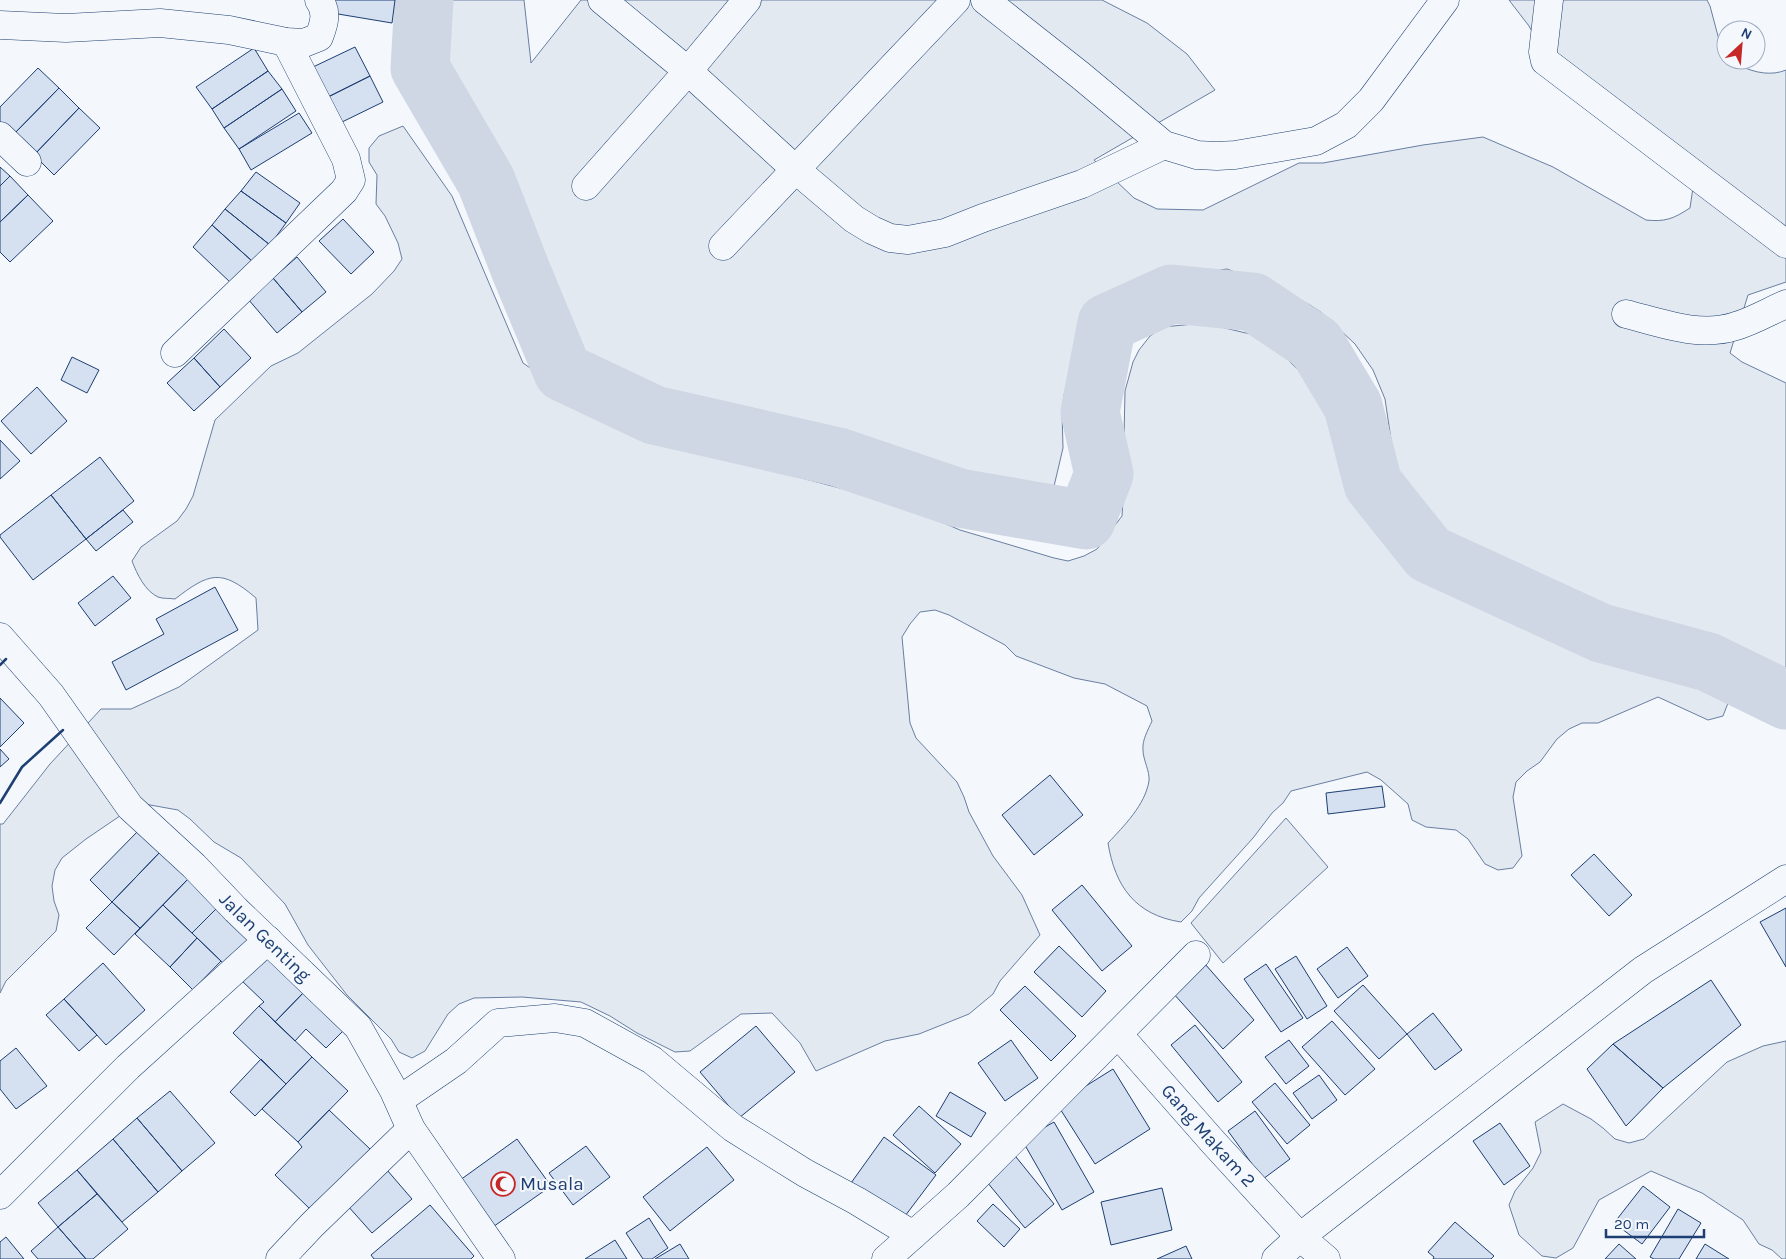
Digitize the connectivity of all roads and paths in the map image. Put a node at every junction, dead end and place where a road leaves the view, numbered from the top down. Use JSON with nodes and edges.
{"nodes":[{"id":1,"x":319,"y":0,"type":"edge"},
{"id":2,"x":602,"y":0,"type":"edge"},
{"id":3,"x":747,"y":0,"type":"edge"},
{"id":4,"x":956,"y":0,"type":"edge"},
{"id":5,"x":985,"y":0,"type":"edge"},
{"id":6,"x":1446,"y":0,"type":"edge"},
{"id":7,"x":1549,"y":0,"type":"edge"},
{"id":8,"x":163,"y":12,"type":"edge"},
{"id":9,"x":0,"y":25,"type":"edge"},
{"id":10,"x":286,"y":42,"type":"junction"},
{"id":11,"x":688,"y":71,"type":"junction"},
{"id":12,"x":0,"y":136,"type":"edge"},
{"id":13,"x":1164,"y":144,"type":"junction"},
{"id":14,"x":28,"y":162,"type":"dead end"},
{"id":15,"x":795,"y":168,"type":"junction"},
{"id":16,"x":586,"y":186,"type":"dead end"},
{"id":17,"x":1786,"y":244,"type":"edge"},
{"id":18,"x":723,"y":246,"type":"dead end"},
{"id":19,"x":1786,"y":304,"type":"edge"},
{"id":20,"x":1626,"y":314,"type":"dead end"},
{"id":21,"x":176,"y":353,"type":"dead end"},
{"id":22,"x":0,"y":637,"type":"edge"},
{"id":23,"x":1786,"y":878,"type":"edge"},
{"id":24,"x":268,"y":940,"type":"junction"},
{"id":25,"x":1196,"y":955,"type":"dead end"},
{"id":26,"x":1118,"y":1034,"type":"junction"},
{"id":27,"x":399,"y":1100,"type":"junction"},
{"id":28,"x":411,"y":1129,"type":"junction"},
{"id":29,"x":0,"y":1195,"type":"edge"},
{"id":30,"x":913,"y":1235,"type":"junction"},
{"id":31,"x":1300,"y":1237,"type":"junction"},
{"id":32,"x":280,"y":1259,"type":"edge"},
{"id":33,"x":500,"y":1259,"type":"edge"},
{"id":34,"x":886,"y":1259,"type":"edge"},
{"id":35,"x":1276,"y":1259,"type":"edge"},
{"id":36,"x":1326,"y":1259,"type":"edge"}],
"edges":[{"from":1,"to":10,"type":"street"},
{"from":2,"to":11,"type":"street"},
{"from":3,"to":11,"type":"street"},
{"from":4,"to":15,"type":"street"},
{"from":5,"to":13,"type":"street"},
{"from":6,"to":13,"type":"street"},
{"from":7,"to":17,"type":"street"},
{"from":8,"to":9,"type":"street"},
{"from":8,"to":10,"type":"street"},
{"from":10,"to":21,"type":"street"},
{"from":11,"to":15,"type":"street"},
{"from":11,"to":16,"type":"street"},
{"from":12,"to":14,"type":"street"},
{"from":13,"to":15,"type":"street"},
{"from":15,"to":18,"type":"street"},
{"from":19,"to":20,"type":"street"},
{"from":22,"to":24,"type":"street","name":"Jalan Genting"},
{"from":23,"to":31,"type":"street"},
{"from":24,"to":27,"type":"street","name":"Jalan Genting"},
{"from":24,"to":29,"type":"street"},
{"from":25,"to":26,"type":"street"},
{"from":26,"to":30,"type":"street"},
{"from":26,"to":31,"type":"street","name":"Gang Makam 2"},
{"from":27,"to":28,"type":"street","name":"Jalan Genting"},
{"from":27,"to":30,"type":"street"},
{"from":28,"to":32,"type":"street"},
{"from":28,"to":33,"type":"street","name":"Jalan Genting"},
{"from":30,"to":34,"type":"street"},
{"from":31,"to":35,"type":"street"},
{"from":31,"to":36,"type":"street","name":"Gang Makam 2"}]}
